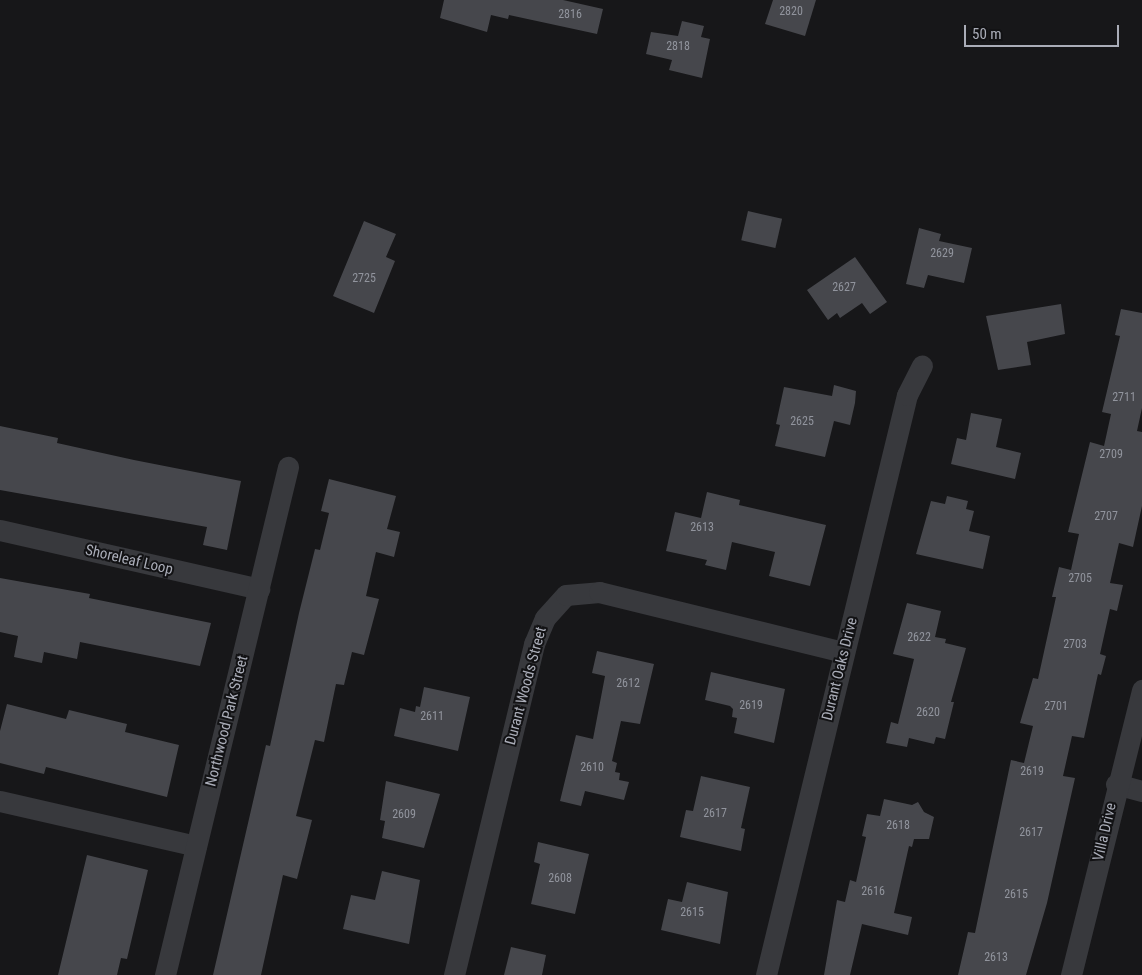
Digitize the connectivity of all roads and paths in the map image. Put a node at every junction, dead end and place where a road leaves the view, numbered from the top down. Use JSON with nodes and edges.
{"nodes":[{"id":1,"x":922,"y":366,"type":"dead end"},
{"id":2,"x":288,"y":467,"type":"dead end"},
{"id":3,"x":0,"y":530,"type":"edge"},
{"id":4,"x":259,"y":589,"type":"junction"},
{"id":5,"x":844,"y":652,"type":"junction"},
{"id":6,"x":1142,"y":690,"type":"edge"},
{"id":7,"x":1116,"y":784,"type":"junction"},
{"id":8,"x":1142,"y":791,"type":"edge"},
{"id":9,"x":0,"y":801,"type":"edge"},
{"id":10,"x":196,"y":846,"type":"junction"},
{"id":11,"x":165,"y":975,"type":"edge"},
{"id":12,"x":454,"y":975,"type":"edge"},
{"id":13,"x":766,"y":975,"type":"edge"},
{"id":14,"x":1071,"y":975,"type":"edge"}],
"edges":[{"from":1,"to":5,"type":"street","name":"Durant Oaks Drive"},
{"from":2,"to":4,"type":"street","name":"Northwood Park Street"},
{"from":3,"to":4,"type":"street","name":"Shoreleaf Loop"},
{"from":4,"to":10,"type":"street","name":"Northwood Park Street"},
{"from":5,"to":12,"type":"street","name":"Durant Woods Street"},
{"from":5,"to":13,"type":"street","name":"Durant Oaks Drive"},
{"from":6,"to":7,"type":"street","name":"Villa Drive"},
{"from":7,"to":8,"type":"street"},
{"from":7,"to":14,"type":"street","name":"Villa Drive"},
{"from":9,"to":10,"type":"street"},
{"from":10,"to":11,"type":"street","name":"Northwood Park Street"}]}
